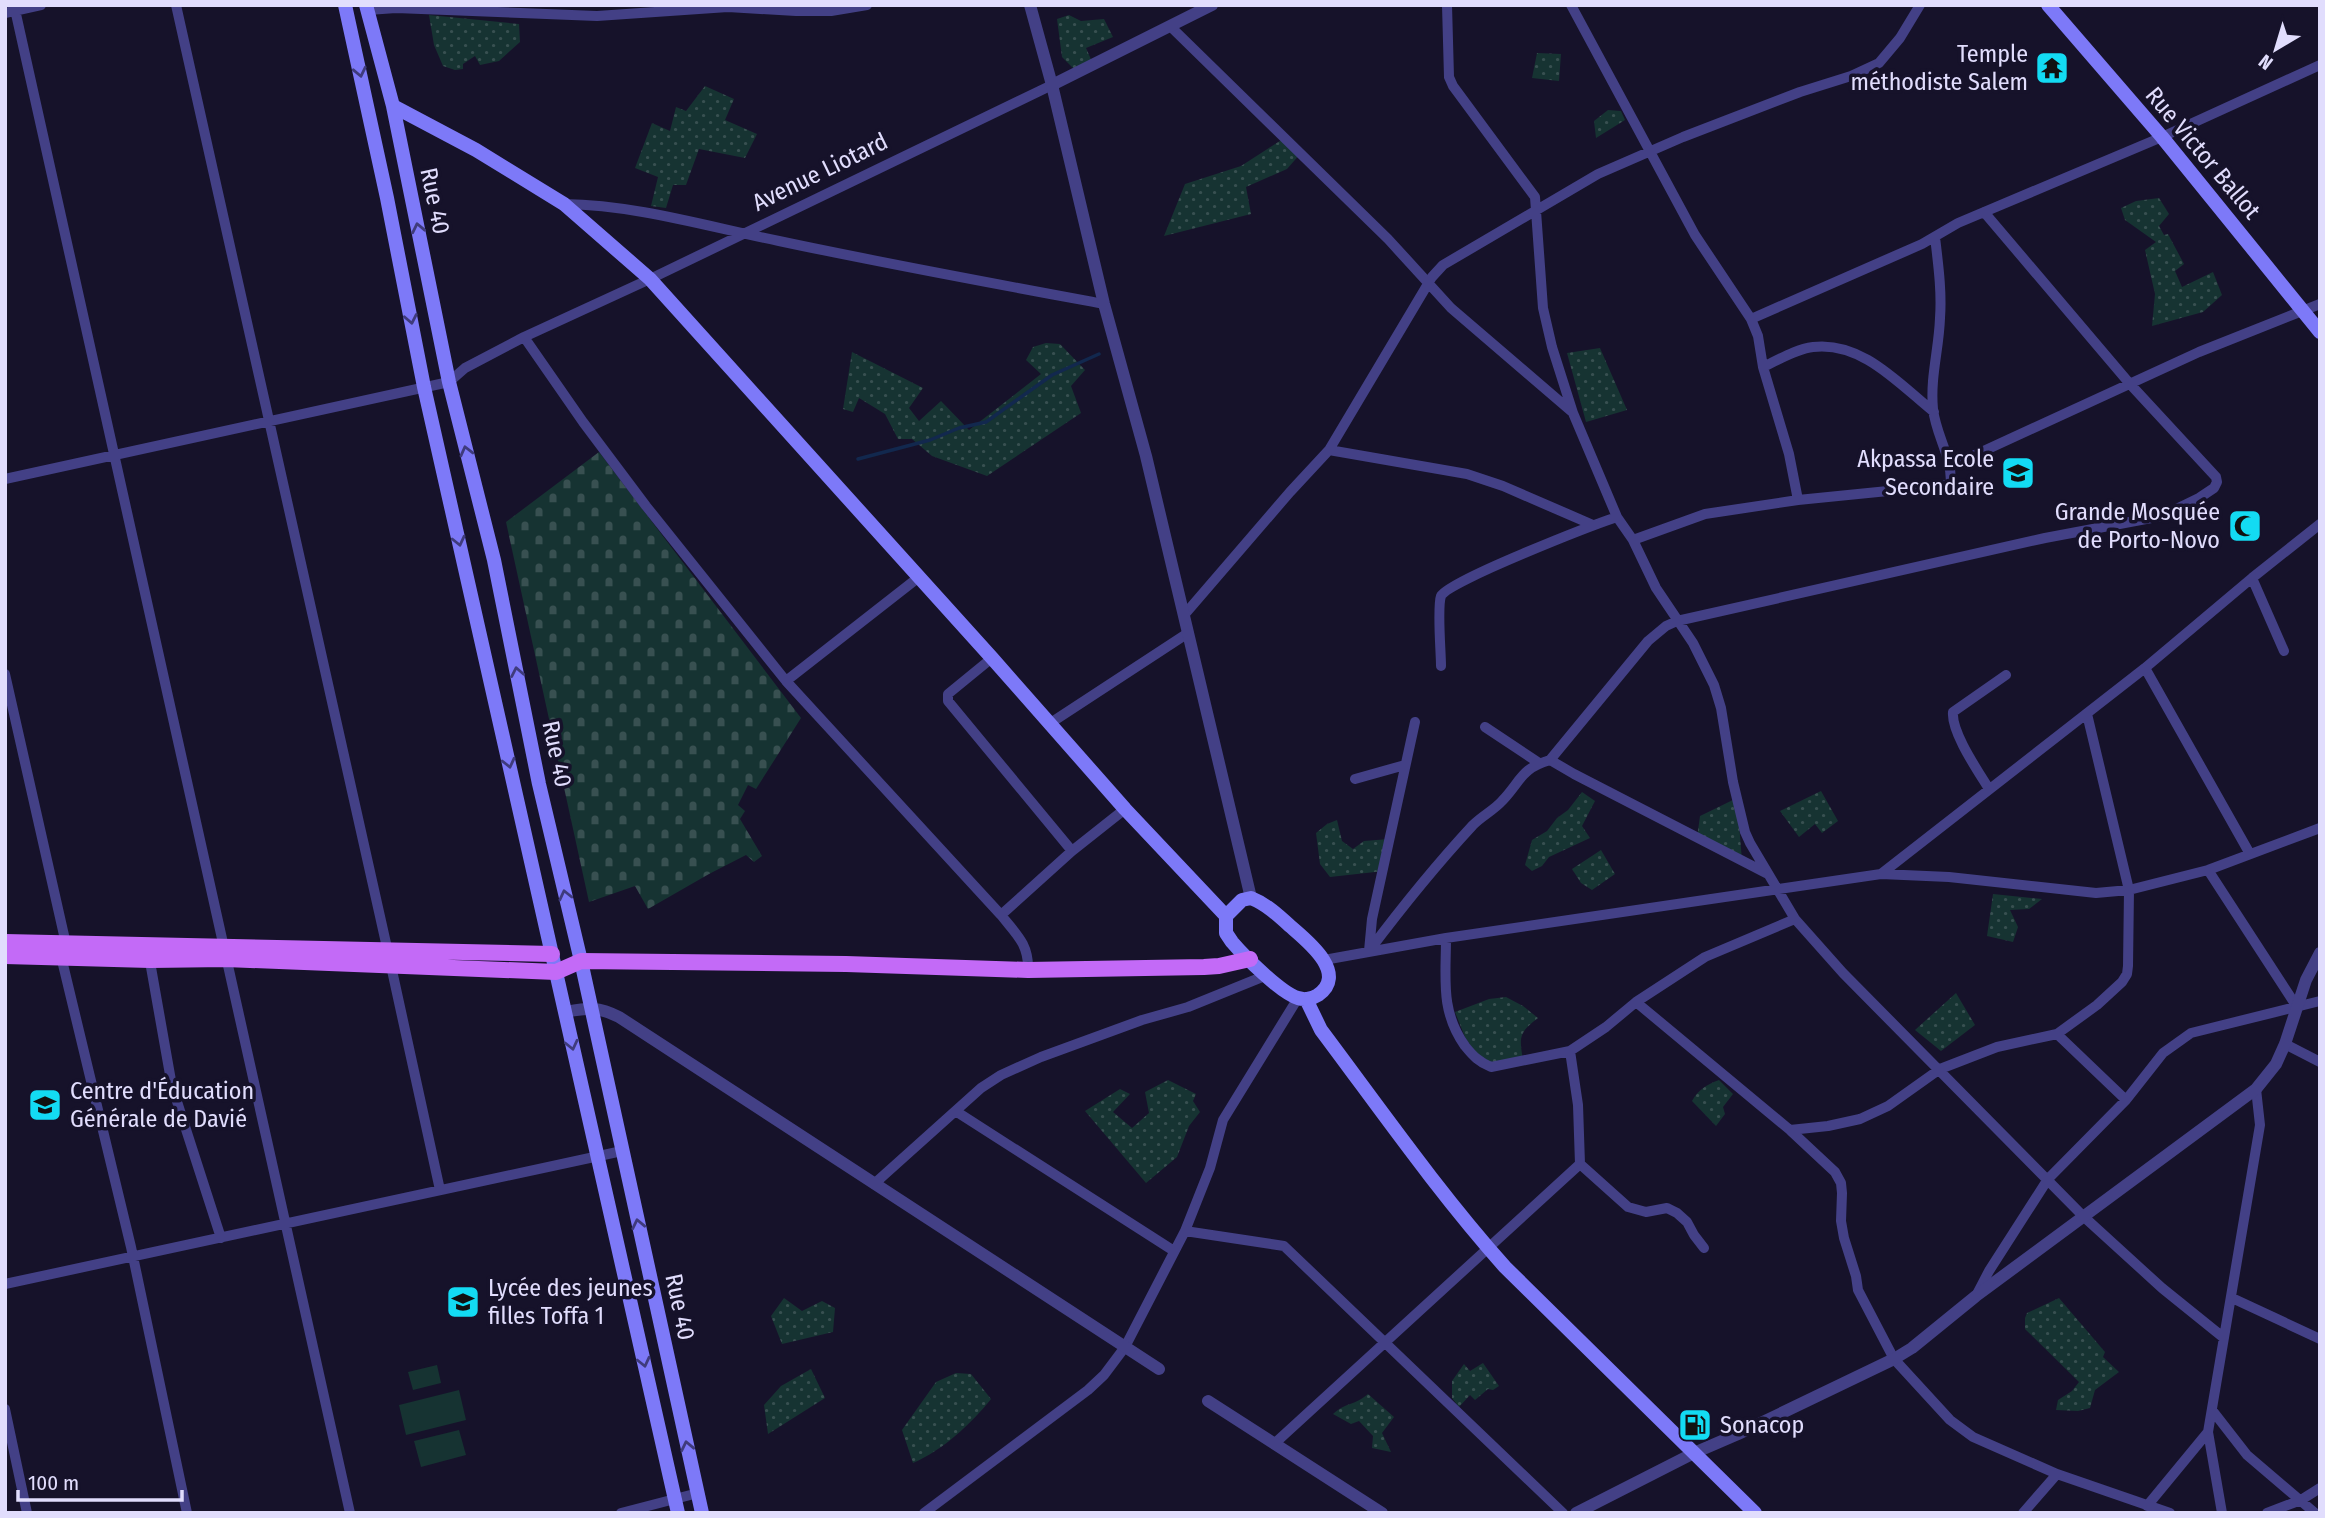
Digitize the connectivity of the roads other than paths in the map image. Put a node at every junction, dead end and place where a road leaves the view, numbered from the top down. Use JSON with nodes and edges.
{"nodes":[{"id":1,"x":41,"y":5,"type":"edge"},
{"id":2,"x":176,"y":5,"type":"edge"},
{"id":3,"x":345,"y":5,"type":"edge"},
{"id":4,"x":867,"y":5,"type":"edge"},
{"id":5,"x":1030,"y":5,"type":"edge"},
{"id":6,"x":1212,"y":5,"type":"edge"},
{"id":7,"x":1447,"y":5,"type":"edge"},
{"id":8,"x":1571,"y":5,"type":"edge"},
{"id":9,"x":1920,"y":5,"type":"edge"},
{"id":10,"x":2049,"y":5,"type":"edge"},
{"id":11,"x":367,"y":8,"type":"edge"},
{"id":12,"x":12,"y":10,"type":"edge"},
{"id":13,"x":1170,"y":26,"type":"junction"},
{"id":14,"x":2320,"y":65,"type":"edge"},
{"id":15,"x":1052,"y":85,"type":"junction"},
{"id":16,"x":393,"y":106,"type":"junction"},
{"id":17,"x":2162,"y":137,"type":"junction"},
{"id":18,"x":1651,"y":152,"type":"junction"},
{"id":19,"x":564,"y":204,"type":"junction"},
{"id":20,"x":1535,"y":210,"type":"junction"},
{"id":21,"x":1984,"y":212,"type":"junction"},
{"id":22,"x":741,"y":234,"type":"junction"},
{"id":23,"x":1935,"y":237,"type":"junction"},
{"id":24,"x":650,"y":279,"type":"junction"},
{"id":25,"x":1428,"y":285,"type":"junction"},
{"id":26,"x":1104,"y":304,"type":"junction"},
{"id":27,"x":2320,"y":304,"type":"edge"},
{"id":28,"x":2304,"y":311,"type":"junction"},
{"id":29,"x":1751,"y":319,"type":"junction"},
{"id":30,"x":2320,"y":331,"type":"edge"},
{"id":31,"x":524,"y":337,"type":"junction"},
{"id":32,"x":1763,"y":367,"type":"junction"},
{"id":33,"x":449,"y":382,"type":"junction"},
{"id":34,"x":2130,"y":384,"type":"junction"},
{"id":35,"x":425,"y":387,"type":"junction"},
{"id":36,"x":1934,"y":412,"type":"junction"},
{"id":37,"x":1573,"y":413,"type":"junction"},
{"id":38,"x":268,"y":421,"type":"junction"},
{"id":39,"x":1329,"y":450,"type":"junction"},
{"id":40,"x":116,"y":455,"type":"junction"},
{"id":41,"x":1951,"y":466,"type":"junction"},
{"id":42,"x":5,"y":479,"type":"edge"},
{"id":43,"x":1798,"y":499,"type":"junction"},
{"id":44,"x":1617,"y":517,"type":"junction"},
{"id":45,"x":2320,"y":524,"type":"edge"},
{"id":46,"x":1593,"y":526,"type":"junction"},
{"id":47,"x":1633,"y":540,"type":"junction"},
{"id":48,"x":919,"y":577,"type":"junction"},
{"id":49,"x":2252,"y":578,"type":"junction"},
{"id":50,"x":1185,"y":614,"type":"junction"},
{"id":51,"x":1677,"y":621,"type":"junction"},
{"id":52,"x":1188,"y":633,"type":"junction"},
{"id":53,"x":2284,"y":651,"type":"dead end"},
{"id":54,"x":992,"y":658,"type":"junction"},
{"id":55,"x":1441,"y":666,"type":"dead end"},
{"id":56,"x":2145,"y":668,"type":"junction"},
{"id":57,"x":5,"y":674,"type":"edge"},
{"id":58,"x":2006,"y":675,"type":"dead end"},
{"id":59,"x":786,"y":681,"type":"junction"},
{"id":60,"x":2087,"y":714,"type":"junction"},
{"id":61,"x":1415,"y":722,"type":"dead end"},
{"id":62,"x":1049,"y":724,"type":"junction"},
{"id":63,"x":1485,"y":727,"type":"dead end"},
{"id":64,"x":1550,"y":760,"type":"junction"},
{"id":65,"x":1539,"y":763,"type":"junction"},
{"id":66,"x":1405,"y":765,"type":"junction"},
{"id":67,"x":1355,"y":779,"type":"dead end"},
{"id":68,"x":1989,"y":789,"type":"junction"},
{"id":69,"x":1125,"y":809,"type":"junction"},
{"id":70,"x":2320,"y":828,"type":"edge"},
{"id":71,"x":1072,"y":851,"type":"junction"},
{"id":72,"x":2250,"y":854,"type":"junction"},
{"id":73,"x":2208,"y":870,"type":"junction"},
{"id":74,"x":1768,"y":874,"type":"junction"},
{"id":75,"x":1881,"y":874,"type":"junction"},
{"id":76,"x":1777,"y":888,"type":"junction"},
{"id":77,"x":2129,"y":890,"type":"junction"},
{"id":78,"x":1251,"y":898,"type":"junction"},
{"id":79,"x":1001,"y":915,"type":"junction"},
{"id":80,"x":1226,"y":916,"type":"junction"},
{"id":81,"x":1795,"y":919,"type":"junction"},
{"id":82,"x":1446,"y":937,"type":"junction"},
{"id":83,"x":5,"y":942,"type":"edge"},
{"id":84,"x":62,"y":948,"type":"junction"},
{"id":85,"x":1369,"y":951,"type":"junction"},
{"id":86,"x":149,"y":953,"type":"junction"},
{"id":87,"x":225,"y":953,"type":"junction"},
{"id":88,"x":2320,"y":953,"type":"edge"},
{"id":89,"x":552,"y":954,"type":"junction"},
{"id":90,"x":5,"y":956,"type":"edge"},
{"id":91,"x":390,"y":958,"type":"junction"},
{"id":92,"x":1250,"y":959,"type":"junction"},
{"id":93,"x":1324,"y":960,"type":"junction"},
{"id":94,"x":581,"y":961,"type":"junction"},
{"id":95,"x":1028,"y":970,"type":"junction"},
{"id":96,"x":556,"y":972,"type":"junction"},
{"id":97,"x":1266,"y":975,"type":"junction"},
{"id":98,"x":1302,"y":999,"type":"junction"},
{"id":99,"x":2320,"y":1001,"type":"edge"},
{"id":100,"x":1636,"y":1002,"type":"junction"},
{"id":101,"x":590,"y":1007,"type":"junction"},
{"id":102,"x":2297,"y":1007,"type":"junction"},
{"id":103,"x":565,"y":1012,"type":"junction"},
{"id":104,"x":2057,"y":1034,"type":"junction"},
{"id":105,"x":2286,"y":1044,"type":"junction"},
{"id":106,"x":1570,"y":1051,"type":"junction"},
{"id":107,"x":2320,"y":1062,"type":"edge"},
{"id":108,"x":1940,"y":1069,"type":"junction"},
{"id":109,"x":2256,"y":1089,"type":"junction"},
{"id":110,"x":2126,"y":1100,"type":"junction"},
{"id":111,"x":957,"y":1112,"type":"junction"},
{"id":112,"x":1790,"y":1130,"type":"junction"},
{"id":113,"x":622,"y":1151,"type":"junction"},
{"id":114,"x":597,"y":1156,"type":"junction"},
{"id":115,"x":1580,"y":1164,"type":"junction"},
{"id":116,"x":2048,"y":1179,"type":"junction"},
{"id":117,"x":874,"y":1184,"type":"junction"},
{"id":118,"x":440,"y":1190,"type":"junction"},
{"id":119,"x":2083,"y":1216,"type":"junction"},
{"id":120,"x":284,"y":1224,"type":"junction"},
{"id":121,"x":1185,"y":1231,"type":"junction"},
{"id":122,"x":221,"y":1237,"type":"junction"},
{"id":123,"x":1704,"y":1248,"type":"dead end"},
{"id":124,"x":1488,"y":1249,"type":"junction"},
{"id":125,"x":1174,"y":1251,"type":"junction"},
{"id":126,"x":132,"y":1257,"type":"junction"},
{"id":127,"x":5,"y":1284,"type":"edge"},
{"id":128,"x":1976,"y":1296,"type":"junction"},
{"id":129,"x":2231,"y":1298,"type":"junction"},
{"id":130,"x":2224,"y":1338,"type":"junction"},
{"id":131,"x":2320,"y":1339,"type":"edge"},
{"id":132,"x":1385,"y":1343,"type":"junction"},
{"id":133,"x":1125,"y":1347,"type":"junction"},
{"id":134,"x":1894,"y":1359,"type":"junction"},
{"id":135,"x":1158,"y":1369,"type":"dead end"},
{"id":136,"x":1208,"y":1401,"type":"dead end"},
{"id":137,"x":5,"y":1409,"type":"edge"},
{"id":138,"x":2212,"y":1410,"type":"junction"},
{"id":139,"x":2208,"y":1432,"type":"junction"},
{"id":140,"x":1274,"y":1444,"type":"junction"},
{"id":141,"x":1694,"y":1453,"type":"junction"},
{"id":142,"x":2057,"y":1474,"type":"junction"},
{"id":143,"x":2320,"y":1488,"type":"edge"},
{"id":144,"x":698,"y":1493,"type":"junction"},
{"id":145,"x":2301,"y":1500,"type":"junction"},
{"id":146,"x":677,"y":1506,"type":"edge"},
{"id":147,"x":2147,"y":1506,"type":"junction"},
{"id":148,"x":2311,"y":1512,"type":"edge"},
{"id":149,"x":27,"y":1513,"type":"edge"},
{"id":150,"x":187,"y":1513,"type":"edge"},
{"id":151,"x":350,"y":1513,"type":"edge"},
{"id":152,"x":621,"y":1513,"type":"edge"},
{"id":153,"x":702,"y":1513,"type":"edge"},
{"id":154,"x":924,"y":1513,"type":"edge"},
{"id":155,"x":1382,"y":1513,"type":"edge"},
{"id":156,"x":1563,"y":1513,"type":"edge"},
{"id":157,"x":1576,"y":1513,"type":"edge"},
{"id":158,"x":1755,"y":1513,"type":"edge"},
{"id":159,"x":2024,"y":1513,"type":"edge"},
{"id":160,"x":2170,"y":1513,"type":"edge"},
{"id":161,"x":2222,"y":1513,"type":"edge"},
{"id":162,"x":2267,"y":1513,"type":"edge"}],
"edges":[{"from":1,"to":12,"type":"street"},
{"from":2,"to":38,"type":"street"},
{"from":3,"to":35,"type":"main road","name":"Rue 40","one_way":true},
{"from":4,"to":11,"type":"street"},
{"from":5,"to":15,"type":"street"},
{"from":6,"to":13,"type":"street","name":"Avenue Liotard"},
{"from":7,"to":20,"type":"street"},
{"from":8,"to":18,"type":"street"},
{"from":9,"to":18,"type":"street"},
{"from":10,"to":17,"type":"main road","name":"Rue Victor Ballot"},
{"from":11,"to":16,"type":"main road","name":"Rue 40"},
{"from":12,"to":40,"type":"street"},
{"from":13,"to":15,"type":"street","name":"Avenue Liotard"},
{"from":13,"to":25,"type":"street"},
{"from":14,"to":17,"type":"street"},
{"from":15,"to":22,"type":"street","name":"Avenue Liotard"},
{"from":15,"to":26,"type":"street"},
{"from":16,"to":19,"type":"main road"},
{"from":33,"to":16,"type":"main road","name":"Rue 40","one_way":true},
{"from":17,"to":21,"type":"street"},
{"from":17,"to":28,"type":"main road","name":"Rue Victor Ballot"},
{"from":18,"to":20,"type":"street"},
{"from":18,"to":29,"type":"street"},
{"from":19,"to":22,"type":"street"},
{"from":19,"to":24,"type":"main road"},
{"from":20,"to":25,"type":"street"},
{"from":20,"to":37,"type":"street"},
{"from":21,"to":23,"type":"street"},
{"from":21,"to":34,"type":"street"},
{"from":22,"to":24,"type":"street","name":"Avenue Liotard"},
{"from":22,"to":26,"type":"street"},
{"from":23,"to":29,"type":"street"},
{"from":23,"to":36,"type":"street"},
{"from":24,"to":31,"type":"street","name":"Avenue Liotard"},
{"from":24,"to":48,"type":"main road"},
{"from":25,"to":37,"type":"street"},
{"from":25,"to":39,"type":"street"},
{"from":26,"to":50,"type":"street"},
{"from":27,"to":28,"type":"street"},
{"from":28,"to":30,"type":"main road","name":"Rue Victor Ballot"},
{"from":28,"to":34,"type":"street"},
{"from":29,"to":32,"type":"street"},
{"from":31,"to":33,"type":"street","name":"Avenue Liotard"},
{"from":31,"to":59,"type":"street"},
{"from":32,"to":36,"type":"street"},
{"from":32,"to":43,"type":"street"},
{"from":33,"to":35,"type":"street"},
{"from":94,"to":33,"type":"main road","name":"Rue 40","one_way":true},
{"from":34,"to":41,"type":"street"},
{"from":34,"to":51,"type":"street"},
{"from":35,"to":38,"type":"street"},
{"from":35,"to":89,"type":"main road","name":"Rue 40","one_way":true},
{"from":36,"to":41,"type":"street"},
{"from":37,"to":44,"type":"street"},
{"from":38,"to":40,"type":"street"},
{"from":38,"to":91,"type":"street"},
{"from":39,"to":46,"type":"street"},
{"from":39,"to":50,"type":"street"},
{"from":40,"to":42,"type":"street"},
{"from":40,"to":87,"type":"street"},
{"from":41,"to":43,"type":"street"},
{"from":43,"to":47,"type":"street"},
{"from":44,"to":46,"type":"street"},
{"from":44,"to":47,"type":"street"},
{"from":45,"to":49,"type":"street"},
{"from":46,"to":55,"type":"street"},
{"from":47,"to":51,"type":"street"},
{"from":48,"to":54,"type":"main road"},
{"from":48,"to":59,"type":"street"},
{"from":49,"to":53,"type":"street"},
{"from":49,"to":56,"type":"street"},
{"from":50,"to":52,"type":"street"},
{"from":51,"to":64,"type":"street"},
{"from":51,"to":74,"type":"street"},
{"from":52,"to":62,"type":"street"},
{"from":52,"to":78,"type":"street"},
{"from":54,"to":62,"type":"main road"},
{"from":54,"to":71,"type":"street"},
{"from":56,"to":60,"type":"street"},
{"from":56,"to":72,"type":"street"},
{"from":57,"to":84,"type":"street"},
{"from":58,"to":68,"type":"street"},
{"from":59,"to":79,"type":"street"},
{"from":60,"to":68,"type":"street"},
{"from":60,"to":77,"type":"street"},
{"from":61,"to":66,"type":"street"},
{"from":62,"to":69,"type":"main road"},
{"from":63,"to":65,"type":"street"},
{"from":64,"to":65,"type":"street"},
{"from":64,"to":74,"type":"street"},
{"from":65,"to":85,"type":"street"},
{"from":66,"to":67,"type":"street"},
{"from":66,"to":85,"type":"street"},
{"from":68,"to":75,"type":"street"},
{"from":69,"to":71,"type":"street"},
{"from":69,"to":80,"type":"main road"},
{"from":70,"to":72,"type":"street"},
{"from":71,"to":79,"type":"street"},
{"from":72,"to":73,"type":"street"},
{"from":73,"to":77,"type":"street"},
{"from":73,"to":102,"type":"street"},
{"from":74,"to":76,"type":"street"},
{"from":75,"to":76,"type":"street"},
{"from":75,"to":77,"type":"street"},
{"from":76,"to":81,"type":"street"},
{"from":76,"to":82,"type":"street"},
{"from":77,"to":104,"type":"street"},
{"from":78,"to":80,"type":"main road"},
{"from":78,"to":93,"type":"main road"},
{"from":79,"to":95,"type":"street"},
{"from":80,"to":92,"type":"main road"},
{"from":81,"to":100,"type":"street"},
{"from":81,"to":108,"type":"street"},
{"from":82,"to":85,"type":"street"},
{"from":82,"to":106,"type":"street"},
{"from":83,"to":84,"type":"main road"},
{"from":84,"to":86,"type":"main road"},
{"from":84,"to":90,"type":"main road"},
{"from":84,"to":126,"type":"street"},
{"from":85,"to":93,"type":"street"},
{"from":86,"to":87,"type":"main road"},
{"from":86,"to":122,"type":"street"},
{"from":87,"to":91,"type":"main road"},
{"from":87,"to":120,"type":"street"},
{"from":88,"to":102,"type":"street"},
{"from":89,"to":91,"type":"main road"},
{"from":89,"to":94,"type":"main road"},
{"from":89,"to":96,"type":"main road","name":"Rue 40"},
{"from":91,"to":96,"type":"main road"},
{"from":91,"to":118,"type":"street"},
{"from":92,"to":95,"type":"main road"},
{"from":92,"to":97,"type":"main road"},
{"from":93,"to":98,"type":"main road"},
{"from":94,"to":95,"type":"main road"},
{"from":94,"to":96,"type":"main road"},
{"from":94,"to":101,"type":"main road","name":"Rue 40"},
{"from":96,"to":103,"type":"main road","name":"Rue 40"},
{"from":97,"to":98,"type":"main road"},
{"from":97,"to":111,"type":"street"},
{"from":98,"to":121,"type":"street"},
{"from":98,"to":124,"type":"main road"},
{"from":99,"to":102,"type":"street"},
{"from":100,"to":106,"type":"street"},
{"from":100,"to":112,"type":"street"},
{"from":101,"to":103,"type":"street"},
{"from":101,"to":113,"type":"main road","name":"Rue 40"},
{"from":101,"to":117,"type":"street"},
{"from":102,"to":105,"type":"street"},
{"from":102,"to":110,"type":"street"},
{"from":103,"to":114,"type":"main road","name":"Rue 40","one_way":true},
{"from":104,"to":108,"type":"street"},
{"from":104,"to":110,"type":"street"},
{"from":105,"to":107,"type":"street"},
{"from":105,"to":109,"type":"street"},
{"from":106,"to":115,"type":"street"},
{"from":108,"to":112,"type":"street"},
{"from":108,"to":116,"type":"street"},
{"from":109,"to":119,"type":"street"},
{"from":109,"to":129,"type":"street"},
{"from":110,"to":116,"type":"street"},
{"from":111,"to":117,"type":"street"},
{"from":111,"to":125,"type":"street"},
{"from":112,"to":134,"type":"street"},
{"from":113,"to":114,"type":"street"},
{"from":144,"to":113,"type":"main road","name":"Rue 40","one_way":true},
{"from":114,"to":118,"type":"street"},
{"from":114,"to":146,"type":"main road","name":"Rue 40","one_way":true},
{"from":115,"to":123,"type":"street"},
{"from":115,"to":124,"type":"street"},
{"from":116,"to":119,"type":"street"},
{"from":116,"to":128,"type":"street"},
{"from":117,"to":133,"type":"street"},
{"from":118,"to":120,"type":"street"},
{"from":119,"to":128,"type":"street"},
{"from":119,"to":130,"type":"street"},
{"from":120,"to":122,"type":"street"},
{"from":120,"to":151,"type":"street"},
{"from":121,"to":125,"type":"street"},
{"from":121,"to":132,"type":"street"},
{"from":122,"to":126,"type":"street"},
{"from":124,"to":132,"type":"street"},
{"from":124,"to":141,"type":"main road"},
{"from":125,"to":133,"type":"street"},
{"from":126,"to":127,"type":"street"},
{"from":126,"to":150,"type":"street"},
{"from":128,"to":134,"type":"street"},
{"from":129,"to":130,"type":"street"},
{"from":129,"to":131,"type":"street"},
{"from":130,"to":138,"type":"street"},
{"from":132,"to":140,"type":"street"},
{"from":132,"to":156,"type":"street"},
{"from":133,"to":135,"type":"street"},
{"from":133,"to":154,"type":"street"},
{"from":134,"to":141,"type":"street"},
{"from":134,"to":142,"type":"street"},
{"from":136,"to":140,"type":"street"},
{"from":137,"to":149,"type":"street"},
{"from":138,"to":139,"type":"street"},
{"from":138,"to":145,"type":"street"},
{"from":139,"to":147,"type":"street"},
{"from":139,"to":161,"type":"street"},
{"from":140,"to":155,"type":"street"},
{"from":141,"to":157,"type":"street"},
{"from":141,"to":158,"type":"main road"},
{"from":142,"to":147,"type":"street"},
{"from":142,"to":159,"type":"street"},
{"from":143,"to":145,"type":"street"},
{"from":144,"to":146,"type":"street"},
{"from":144,"to":153,"type":"main road","name":"Rue 40"},
{"from":145,"to":148,"type":"street"},
{"from":145,"to":162,"type":"street"},
{"from":146,"to":152,"type":"street"},
{"from":147,"to":160,"type":"street"}]}
